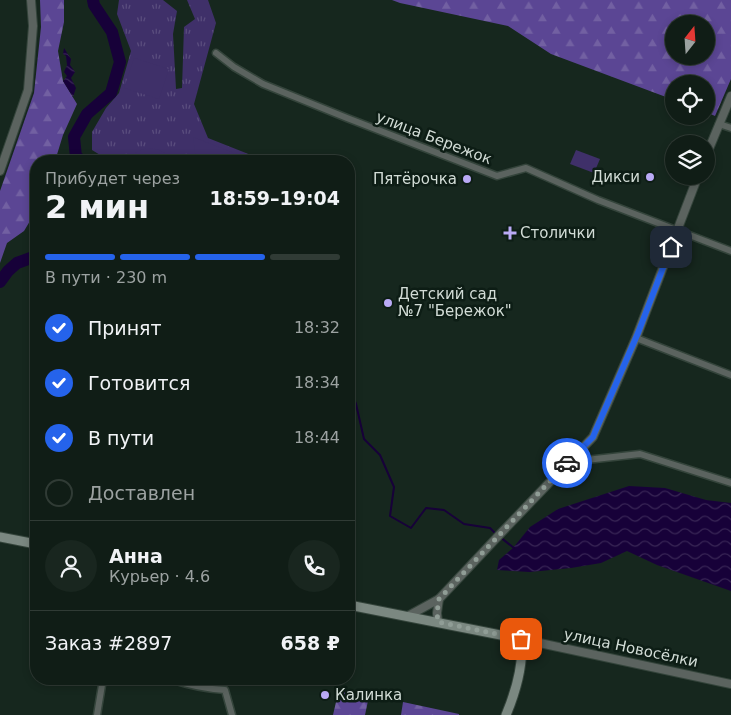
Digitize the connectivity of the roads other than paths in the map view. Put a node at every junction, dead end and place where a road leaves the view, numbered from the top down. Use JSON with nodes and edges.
{"nodes":[{"id":1,"x":30,"y":0,"type":"edge"},
{"id":2,"x":216,"y":53,"type":"dead end"},
{"id":3,"x":731,"y":96,"type":"edge"},
{"id":4,"x":719,"y":124,"type":"junction"},
{"id":5,"x":731,"y":128,"type":"edge"},
{"id":6,"x":715,"y":135,"type":"edge"},
{"id":7,"x":0,"y":171,"type":"edge"},
{"id":8,"x":694,"y":185,"type":"edge"},
{"id":9,"x":677,"y":230,"type":"junction"},
{"id":10,"x":731,"y":251,"type":"edge"},
{"id":11,"x":636,"y":338,"type":"junction"},
{"id":12,"x":731,"y":375,"type":"edge"},
{"id":13,"x":568,"y":462,"type":"junction"},
{"id":14,"x":731,"y":483,"type":"edge"},
{"id":15,"x":0,"y":537,"type":"edge"},
{"id":16,"x":30,"y":543,"type":"edge"},
{"id":17,"x":439,"y":599,"type":"junction"},
{"id":18,"x":355,"y":606,"type":"edge"},
{"id":19,"x":408,"y":616,"type":"junction"},
{"id":20,"x":438,"y":622,"type":"junction"},
{"id":21,"x":521,"y":639,"type":"junction"},
{"id":22,"x":731,"y":684,"type":"edge"},
{"id":23,"x":102,"y":685,"type":"edge"},
{"id":24,"x":191,"y":685,"type":"edge"},
{"id":25,"x":96,"y":715,"type":"edge"},
{"id":26,"x":232,"y":715,"type":"edge"},
{"id":27,"x":506,"y":715,"type":"edge"}],
"edges":[{"from":1,"to":7,"type":"street"},
{"from":2,"to":9,"type":"street","name":"улица Бережок"},
{"from":3,"to":4,"type":"street"},
{"from":4,"to":5,"type":"street"},
{"from":4,"to":6,"type":"street"},
{"from":8,"to":9,"type":"street"},
{"from":9,"to":10,"type":"street","name":"улица Бережок"},
{"from":9,"to":11,"type":"street"},
{"from":11,"to":12,"type":"street"},
{"from":11,"to":13,"type":"street"},
{"from":13,"to":14,"type":"street"},
{"from":13,"to":17,"type":"street"},
{"from":15,"to":16,"type":"main road"},
{"from":17,"to":19,"type":"street"},
{"from":17,"to":20,"type":"street"},
{"from":18,"to":19,"type":"main road","name":"улица Новосёлки"},
{"from":19,"to":20,"type":"main road","name":"улица Новосёлки"},
{"from":20,"to":21,"type":"main road","name":"улица Новосёлки"},
{"from":21,"to":22,"type":"street","name":"улица Новосёлки"},
{"from":21,"to":27,"type":"main road"},
{"from":23,"to":25,"type":"street"},
{"from":24,"to":26,"type":"street"}]}
